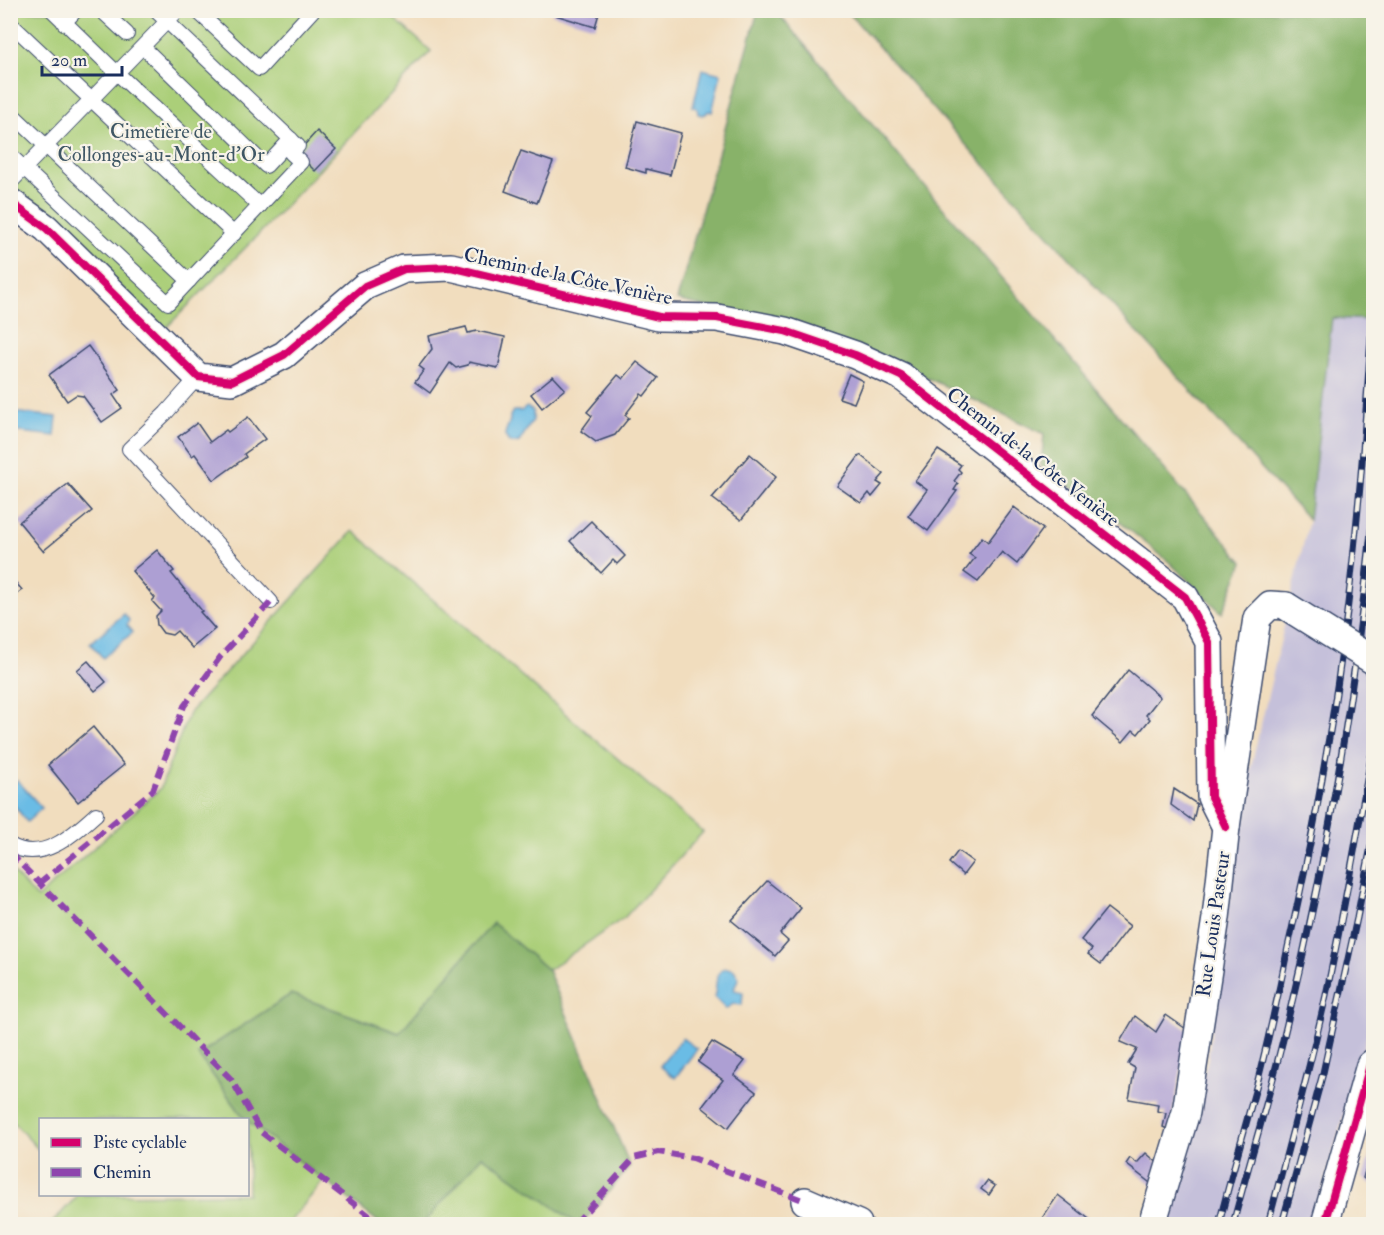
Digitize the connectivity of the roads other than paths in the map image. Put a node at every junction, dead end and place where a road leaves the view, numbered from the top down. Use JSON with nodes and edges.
{"nodes":[{"id":1,"x":52,"y":10,"type":"edge"},
{"id":2,"x":76,"y":10,"type":"edge"},
{"id":3,"x":101,"y":10,"type":"edge"},
{"id":4,"x":155,"y":10,"type":"edge"},
{"id":5,"x":178,"y":10,"type":"edge"},
{"id":6,"x":196,"y":10,"type":"edge"},
{"id":7,"x":313,"y":10,"type":"edge"},
{"id":8,"x":167,"y":22,"type":"junction"},
{"id":9,"x":10,"y":23,"type":"edge"},
{"id":10,"x":64,"y":23,"type":"junction"},
{"id":11,"x":127,"y":34,"type":"dead end"},
{"id":12,"x":143,"y":47,"type":"junction"},
{"id":13,"x":117,"y":74,"type":"junction"},
{"id":14,"x":92,"y":100,"type":"junction"},
{"id":15,"x":10,"y":112,"type":"edge"},
{"id":16,"x":291,"y":139,"type":"junction"},
{"id":17,"x":47,"y":147,"type":"junction"},
{"id":18,"x":10,"y":155,"type":"edge"},
{"id":19,"x":25,"y":169,"type":"junction"},
{"id":20,"x":10,"y":183,"type":"edge"},
{"id":21,"x":10,"y":202,"type":"edge"},
{"id":22,"x":260,"y":206,"type":"junction"},
{"id":23,"x":234,"y":234,"type":"junction"},
{"id":24,"x":189,"y":281,"type":"junction"},
{"id":25,"x":198,"y":377,"type":"junction"},
{"id":26,"x":271,"y":602,"type":"dead end"},
{"id":27,"x":1374,"y":661,"type":"edge"},
{"id":28,"x":96,"y":814,"type":"dead end"},
{"id":29,"x":1226,"y":827,"type":"junction"},
{"id":30,"x":10,"y":845,"type":"edge"},
{"id":31,"x":1374,"y":1062,"type":"edge"},
{"id":32,"x":805,"y":1201,"type":"dead end"},
{"id":33,"x":858,"y":1224,"type":"edge"},
{"id":34,"x":1152,"y":1224,"type":"edge"},
{"id":35,"x":1325,"y":1224,"type":"edge"}],
"edges":[{"from":1,"to":10,"type":"lane"},
{"from":2,"to":10,"type":"lane"},
{"from":3,"to":11,"type":"lane"},
{"from":4,"to":8,"type":"lane"},
{"from":5,"to":8,"type":"lane"},
{"from":6,"to":7,"type":"lane"},
{"from":8,"to":12,"type":"lane"},
{"from":8,"to":16,"type":"lane"},
{"from":9,"to":14,"type":"lane"},
{"from":10,"to":13,"type":"lane"},
{"from":12,"to":13,"type":"lane"},
{"from":12,"to":16,"type":"lane"},
{"from":13,"to":14,"type":"lane"},
{"from":13,"to":22,"type":"lane"},
{"from":14,"to":17,"type":"lane"},
{"from":14,"to":23,"type":"lane"},
{"from":15,"to":17,"type":"lane"},
{"from":16,"to":22,"type":"lane"},
{"from":17,"to":19,"type":"lane"},
{"from":17,"to":24,"type":"lane"},
{"from":18,"to":19,"type":"lane"},
{"from":19,"to":20,"type":"lane"},
{"from":19,"to":24,"type":"lane"},
{"from":21,"to":25,"type":"street"},
{"from":22,"to":23,"type":"lane"},
{"from":23,"to":24,"type":"lane"},
{"from":25,"to":26,"type":"lane"},
{"from":25,"to":29,"type":"street","name":"Chemin de la Côte Venière"},
{"from":27,"to":29,"type":"street","name":"Rue Louis Pasteur","bridge":true},
{"from":28,"to":30,"type":"lane"},
{"from":29,"to":34,"type":"street","name":"Rue Louis Pasteur"},
{"from":31,"to":35,"type":"street"},
{"from":32,"to":33,"type":"street"}]}
